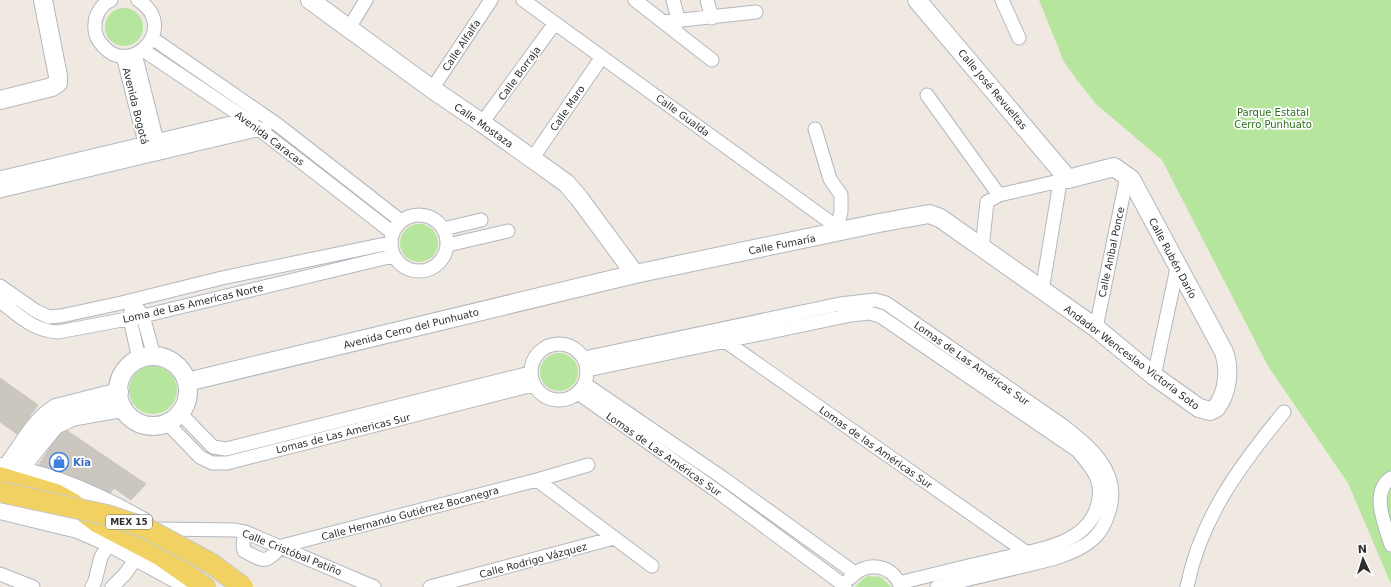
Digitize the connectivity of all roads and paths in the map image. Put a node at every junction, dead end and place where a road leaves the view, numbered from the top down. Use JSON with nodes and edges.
{"nodes":[{"id":1,"x":43,"y":0,"type":"edge"},
{"id":2,"x":111,"y":0,"type":"edge"},
{"id":3,"x":138,"y":0,"type":"edge"},
{"id":4,"x":310,"y":0,"type":"edge"},
{"id":5,"x":366,"y":0,"type":"edge"},
{"id":6,"x":491,"y":0,"type":"edge"},
{"id":7,"x":523,"y":0,"type":"edge"},
{"id":8,"x":635,"y":0,"type":"edge"},
{"id":9,"x":672,"y":0,"type":"edge"},
{"id":10,"x":707,"y":0,"type":"edge"},
{"id":11,"x":917,"y":0,"type":"edge"},
{"id":12,"x":1002,"y":0,"type":"edge"},
{"id":13,"x":756,"y":12,"type":"dead end"},
{"id":14,"x":712,"y":18,"type":"junction"},
{"id":15,"x":663,"y":22,"type":"junction"},
{"id":16,"x":679,"y":22,"type":"junction"},
{"id":17,"x":555,"y":23,"type":"junction"},
{"id":18,"x":349,"y":28,"type":"junction"},
{"id":19,"x":152,"y":38,"type":"junction"},
{"id":20,"x":1019,"y":38,"type":"dead end"},
{"id":21,"x":134,"y":53,"type":"junction"},
{"id":22,"x":602,"y":56,"type":"junction"},
{"id":23,"x":712,"y":60,"type":"dead end"},
{"id":24,"x":432,"y":89,"type":"junction"},
{"id":25,"x":927,"y":95,"type":"dead end"},
{"id":26,"x":0,"y":100,"type":"edge"},
{"id":27,"x":261,"y":115,"type":"junction"},
{"id":28,"x":246,"y":119,"type":"junction"},
{"id":29,"x":482,"y":123,"type":"junction"},
{"id":30,"x":278,"y":125,"type":"junction"},
{"id":31,"x":815,"y":129,"type":"dead end"},
{"id":32,"x":260,"y":130,"type":"junction"},
{"id":33,"x":152,"y":142,"type":"junction"},
{"id":34,"x":154,"y":156,"type":"junction"},
{"id":35,"x":532,"y":158,"type":"junction"},
{"id":36,"x":1127,"y":176,"type":"junction"},
{"id":37,"x":30,"y":177,"type":"junction"},
{"id":38,"x":0,"y":178,"type":"edge"},
{"id":39,"x":1064,"y":180,"type":"junction"},
{"id":40,"x":0,"y":191,"type":"edge"},
{"id":41,"x":999,"y":196,"type":"junction"},
{"id":42,"x":930,"y":214,"type":"joint"},
{"id":43,"x":481,"y":220,"type":"dead end"},
{"id":44,"x":402,"y":221,"type":"junction"},
{"id":45,"x":443,"y":229,"type":"junction"},
{"id":46,"x":839,"y":230,"type":"junction"},
{"id":47,"x":508,"y":231,"type":"dead end"},
{"id":48,"x":392,"y":238,"type":"junction"},
{"id":49,"x":448,"y":244,"type":"junction"},
{"id":50,"x":982,"y":249,"type":"junction"},
{"id":51,"x":393,"y":256,"type":"junction"},
{"id":52,"x":1177,"y":268,"type":"junction"},
{"id":53,"x":635,"y":274,"type":"junction"},
{"id":54,"x":222,"y":278,"type":"junction"},
{"id":55,"x":0,"y":286,"type":"edge"},
{"id":56,"x":1042,"y":291,"type":"junction"},
{"id":57,"x":225,"y":295,"type":"junction"},
{"id":58,"x":0,"y":301,"type":"edge"},
{"id":59,"x":128,"y":310,"type":"junction"},
{"id":60,"x":143,"y":316,"type":"junction"},
{"id":61,"x":1096,"y":328,"type":"junction"},
{"id":62,"x":713,"y":331,"type":"junction"},
{"id":63,"x":726,"y":342,"type":"junction"},
{"id":64,"x":146,"y":358,"type":"junction"},
{"id":65,"x":586,"y":364,"type":"junction"},
{"id":66,"x":990,"y":375,"type":"junction"},
{"id":67,"x":1154,"y":376,"type":"junction"},
{"id":68,"x":531,"y":379,"type":"junction"},
{"id":69,"x":187,"y":382,"type":"junction"},
{"id":70,"x":983,"y":386,"type":"junction"},
{"id":71,"x":582,"y":389,"type":"junction"},
{"id":72,"x":121,"y":400,"type":"junction"},
{"id":73,"x":1220,"y":401,"type":"joint"},
{"id":74,"x":1284,"y":412,"type":"dead end"},
{"id":75,"x":173,"y":418,"type":"junction"},
{"id":76,"x":588,"y":465,"type":"dead end"},
{"id":77,"x":7,"y":471,"type":"edge"},
{"id":78,"x":723,"y":478,"type":"junction"},
{"id":79,"x":1391,"y":478,"type":"edge"},
{"id":80,"x":537,"y":480,"type":"junction"},
{"id":81,"x":714,"y":489,"type":"junction"},
{"id":82,"x":0,"y":492,"type":"edge"},
{"id":83,"x":0,"y":510,"type":"edge"},
{"id":84,"x":158,"y":529,"type":"junction"},
{"id":85,"x":245,"y":532,"type":"junction"},
{"id":86,"x":614,"y":538,"type":"junction"},
{"id":87,"x":110,"y":543,"type":"junction"},
{"id":88,"x":1391,"y":545,"type":"edge"},
{"id":89,"x":282,"y":546,"type":"junction"},
{"id":90,"x":1026,"y":552,"type":"junction"},
{"id":91,"x":137,"y":557,"type":"junction"},
{"id":92,"x":1040,"y":562,"type":"junction"},
{"id":93,"x":652,"y":566,"type":"dead end"},
{"id":94,"x":855,"y":573,"type":"junction"},
{"id":95,"x":0,"y":574,"type":"edge"},
{"id":96,"x":15,"y":584,"type":"edge"},
{"id":97,"x":98,"y":585,"type":"edge"},
{"id":98,"x":900,"y":585,"type":"edge"},
{"id":99,"x":845,"y":586,"type":"edge"},
{"id":100,"x":33,"y":587,"type":"edge"},
{"id":101,"x":112,"y":587,"type":"edge"},
{"id":102,"x":192,"y":587,"type":"edge"},
{"id":103,"x":204,"y":587,"type":"edge"},
{"id":104,"x":243,"y":587,"type":"edge"},
{"id":105,"x":251,"y":587,"type":"edge"},
{"id":106,"x":374,"y":587,"type":"edge"},
{"id":107,"x":430,"y":587,"type":"edge"},
{"id":108,"x":937,"y":587,"type":"edge"},
{"id":109,"x":1187,"y":587,"type":"edge"}],
"edges":[{"from":1,"to":26,"type":"street"},
{"from":2,"to":21,"type":"street","name":"Avenida Caracas"},
{"from":3,"to":19,"type":"street"},
{"from":4,"to":18,"type":"street","name":"Calle Mostaza"},
{"from":5,"to":18,"type":"street"},
{"from":6,"to":24,"type":"street","name":"Calle Alfalfa"},
{"from":7,"to":17,"type":"street","name":"Calle Gualda"},
{"from":8,"to":15,"type":"street"},
{"from":9,"to":16,"type":"street"},
{"from":10,"to":14,"type":"street"},
{"from":11,"to":39,"type":"street","name":"Calle José Revueltas"},
{"from":12,"to":20,"type":"street"},
{"from":13,"to":14,"type":"street"},
{"from":14,"to":16,"type":"street"},
{"from":15,"to":16,"type":"street"},
{"from":15,"to":23,"type":"street"},
{"from":17,"to":22,"type":"street","name":"Calle Gualda"},
{"from":17,"to":29,"type":"street","name":"Calle Borraja"},
{"from":18,"to":24,"type":"street","name":"Calle Mostaza"},
{"from":19,"to":21,"type":"street"},
{"from":19,"to":27,"type":"street","name":"Avenida Caracas"},
{"from":21,"to":28,"type":"street","name":"Avenida Caracas"},
{"from":21,"to":33,"type":"street","name":"Avenida Bogotá"},
{"from":22,"to":35,"type":"street","name":"Calle Maro"},
{"from":22,"to":46,"type":"street","name":"Calle Gualda"},
{"from":24,"to":29,"type":"street","name":"Calle Mostaza"},
{"from":25,"to":41,"type":"street"},
{"from":27,"to":28,"type":"street"},
{"from":27,"to":30,"type":"street","name":"Avenida Caracas"},
{"from":28,"to":32,"type":"street","name":"Avenida Caracas"},
{"from":28,"to":33,"type":"street"},
{"from":29,"to":35,"type":"street","name":"Calle Mostaza"},
{"from":30,"to":32,"type":"street"},
{"from":30,"to":44,"type":"street","name":"Avenida Caracas"},
{"from":31,"to":46,"type":"street"},
{"from":32,"to":34,"type":"street"},
{"from":32,"to":48,"type":"street","name":"Avenida Caracas"},
{"from":33,"to":34,"type":"street","name":"Avenida Bogotá"},
{"from":33,"to":37,"type":"street"},
{"from":34,"to":37,"type":"street"},
{"from":35,"to":53,"type":"street","name":"Calle Mostaza"},
{"from":36,"to":39,"type":"street"},
{"from":36,"to":52,"type":"street","name":"Calle Rubén Darío"},
{"from":36,"to":61,"type":"street","name":"Calle Aníbal Ponce"},
{"from":37,"to":38,"type":"street"},
{"from":37,"to":40,"type":"street"},
{"from":39,"to":41,"type":"street"},
{"from":39,"to":56,"type":"street"},
{"from":41,"to":50,"type":"street"},
{"from":42,"to":46,"type":"street","name":"Calle Fumaría"},
{"from":42,"to":50,"type":"street","name":"Andador Wenceslao Victoria Soto"},
{"from":43,"to":45,"type":"street"},
{"from":44,"to":45,"type":"street"},
{"from":44,"to":48,"type":"street"},
{"from":45,"to":49,"type":"street"},
{"from":46,"to":53,"type":"street","name":"Calle Fumaría"},
{"from":47,"to":49,"type":"street"},
{"from":48,"to":51,"type":"street"},
{"from":48,"to":54,"type":"street","name":"Loma de Las Americas Norte"},
{"from":49,"to":51,"type":"street"},
{"from":50,"to":56,"type":"street","name":"Andador Wenceslao Victoria Soto"},
{"from":51,"to":57,"type":"street","name":"Loma de Las Americas Norte"},
{"from":52,"to":67,"type":"street"},
{"from":52,"to":73,"type":"street","name":"Calle Rubén Darío"},
{"from":53,"to":69,"type":"street","name":"Avenida Cerro del Punhuato"},
{"from":54,"to":57,"type":"street"},
{"from":54,"to":59,"type":"street","name":"Loma de Las Americas Norte"},
{"from":55,"to":59,"type":"street","name":"Loma de Las Americas Norte"},
{"from":56,"to":61,"type":"street","name":"Andador Wenceslao Victoria Soto"},
{"from":57,"to":60,"type":"street","name":"Loma de Las Americas Norte"},
{"from":58,"to":59,"type":"street","name":"Loma de Las Americas Norte"},
{"from":59,"to":60,"type":"street"},
{"from":59,"to":64,"type":"street"},
{"from":60,"to":64,"type":"street"},
{"from":61,"to":67,"type":"street","name":"Andador Wenceslao Victoria Soto"},
{"from":62,"to":63,"type":"street","name":"Lomas de las Américas Sur"},
{"from":62,"to":65,"type":"street","name":"Lomas de Las Américas Sur"},
{"from":62,"to":66,"type":"street","name":"Lomas de Las Américas Sur"},
{"from":63,"to":65,"type":"street","name":"Lomas de Las Américas Sur"},
{"from":63,"to":70,"type":"street","name":"Lomas de Las Américas Sur"},
{"from":63,"to":90,"type":"street","name":"Lomas de las Américas Sur"},
{"from":64,"to":69,"type":"street"},
{"from":64,"to":72,"type":"street"},
{"from":65,"to":68,"type":"street"},
{"from":65,"to":71,"type":"street"},
{"from":66,"to":70,"type":"street"},
{"from":66,"to":92,"type":"street","name":"Lomas de Las Américas Sur"},
{"from":67,"to":73,"type":"street","name":"Andador Wenceslao Victoria Soto"},
{"from":68,"to":71,"type":"street"},
{"from":68,"to":75,"type":"street","name":"Lomas de Las Americas Sur"},
{"from":69,"to":75,"type":"street"},
{"from":70,"to":90,"type":"street","name":"Lomas de Las Américas Sur"},
{"from":71,"to":78,"type":"street","name":"Lomas de Las Américas Sur"},
{"from":71,"to":81,"type":"street","name":"Lomas de Las Américas Sur"},
{"from":72,"to":75,"type":"street"},
{"from":72,"to":77,"type":"street"},
{"from":74,"to":109,"type":"street"},
{"from":76,"to":80,"type":"street","name":"Calle Hernando Gutiérrez Bocanegra"},
{"from":77,"to":84,"type":"street"},
{"from":77,"to":103,"type":"main road","number":"MEX 15","bridge":true},
{"from":78,"to":81,"type":"street"},
{"from":78,"to":94,"type":"street","name":"Lomas de Las Américas Sur"},
{"from":79,"to":88,"type":"street"},
{"from":80,"to":86,"type":"street"},
{"from":80,"to":89,"type":"street","name":"Calle Hernando Gutiérrez Bocanegra"},
{"from":81,"to":99,"type":"street","name":"Lomas de Las Américas Sur"},
{"from":82,"to":104,"type":"main road","number":"MEX 15","bridge":true},
{"from":83,"to":87,"type":"street"},
{"from":84,"to":85,"type":"street","name":"Calle Cristóbal Patiño"},
{"from":84,"to":105,"type":"street"},
{"from":85,"to":89,"type":"street","name":"Calle Cristóbal Patiño"},
{"from":85,"to":89,"type":"street"},
{"from":86,"to":93,"type":"street"},
{"from":86,"to":107,"type":"street","name":"Calle Rodrigo Vázquez"},
{"from":87,"to":91,"type":"street"},
{"from":87,"to":97,"type":"street"},
{"from":89,"to":106,"type":"street","name":"Calle Cristóbal Patiño"},
{"from":90,"to":92,"type":"street","name":"Lomas de las Américas Sur"},
{"from":90,"to":98,"type":"street","name":"Lomas de Las Américas Sur"},
{"from":91,"to":101,"type":"street"},
{"from":91,"to":102,"type":"street"},
{"from":92,"to":108,"type":"street","name":"Lomas de Las Américas Sur"},
{"from":94,"to":98,"type":"street"},
{"from":94,"to":99,"type":"street"},
{"from":95,"to":96,"type":"street"},
{"from":96,"to":100,"type":"street"}]}
